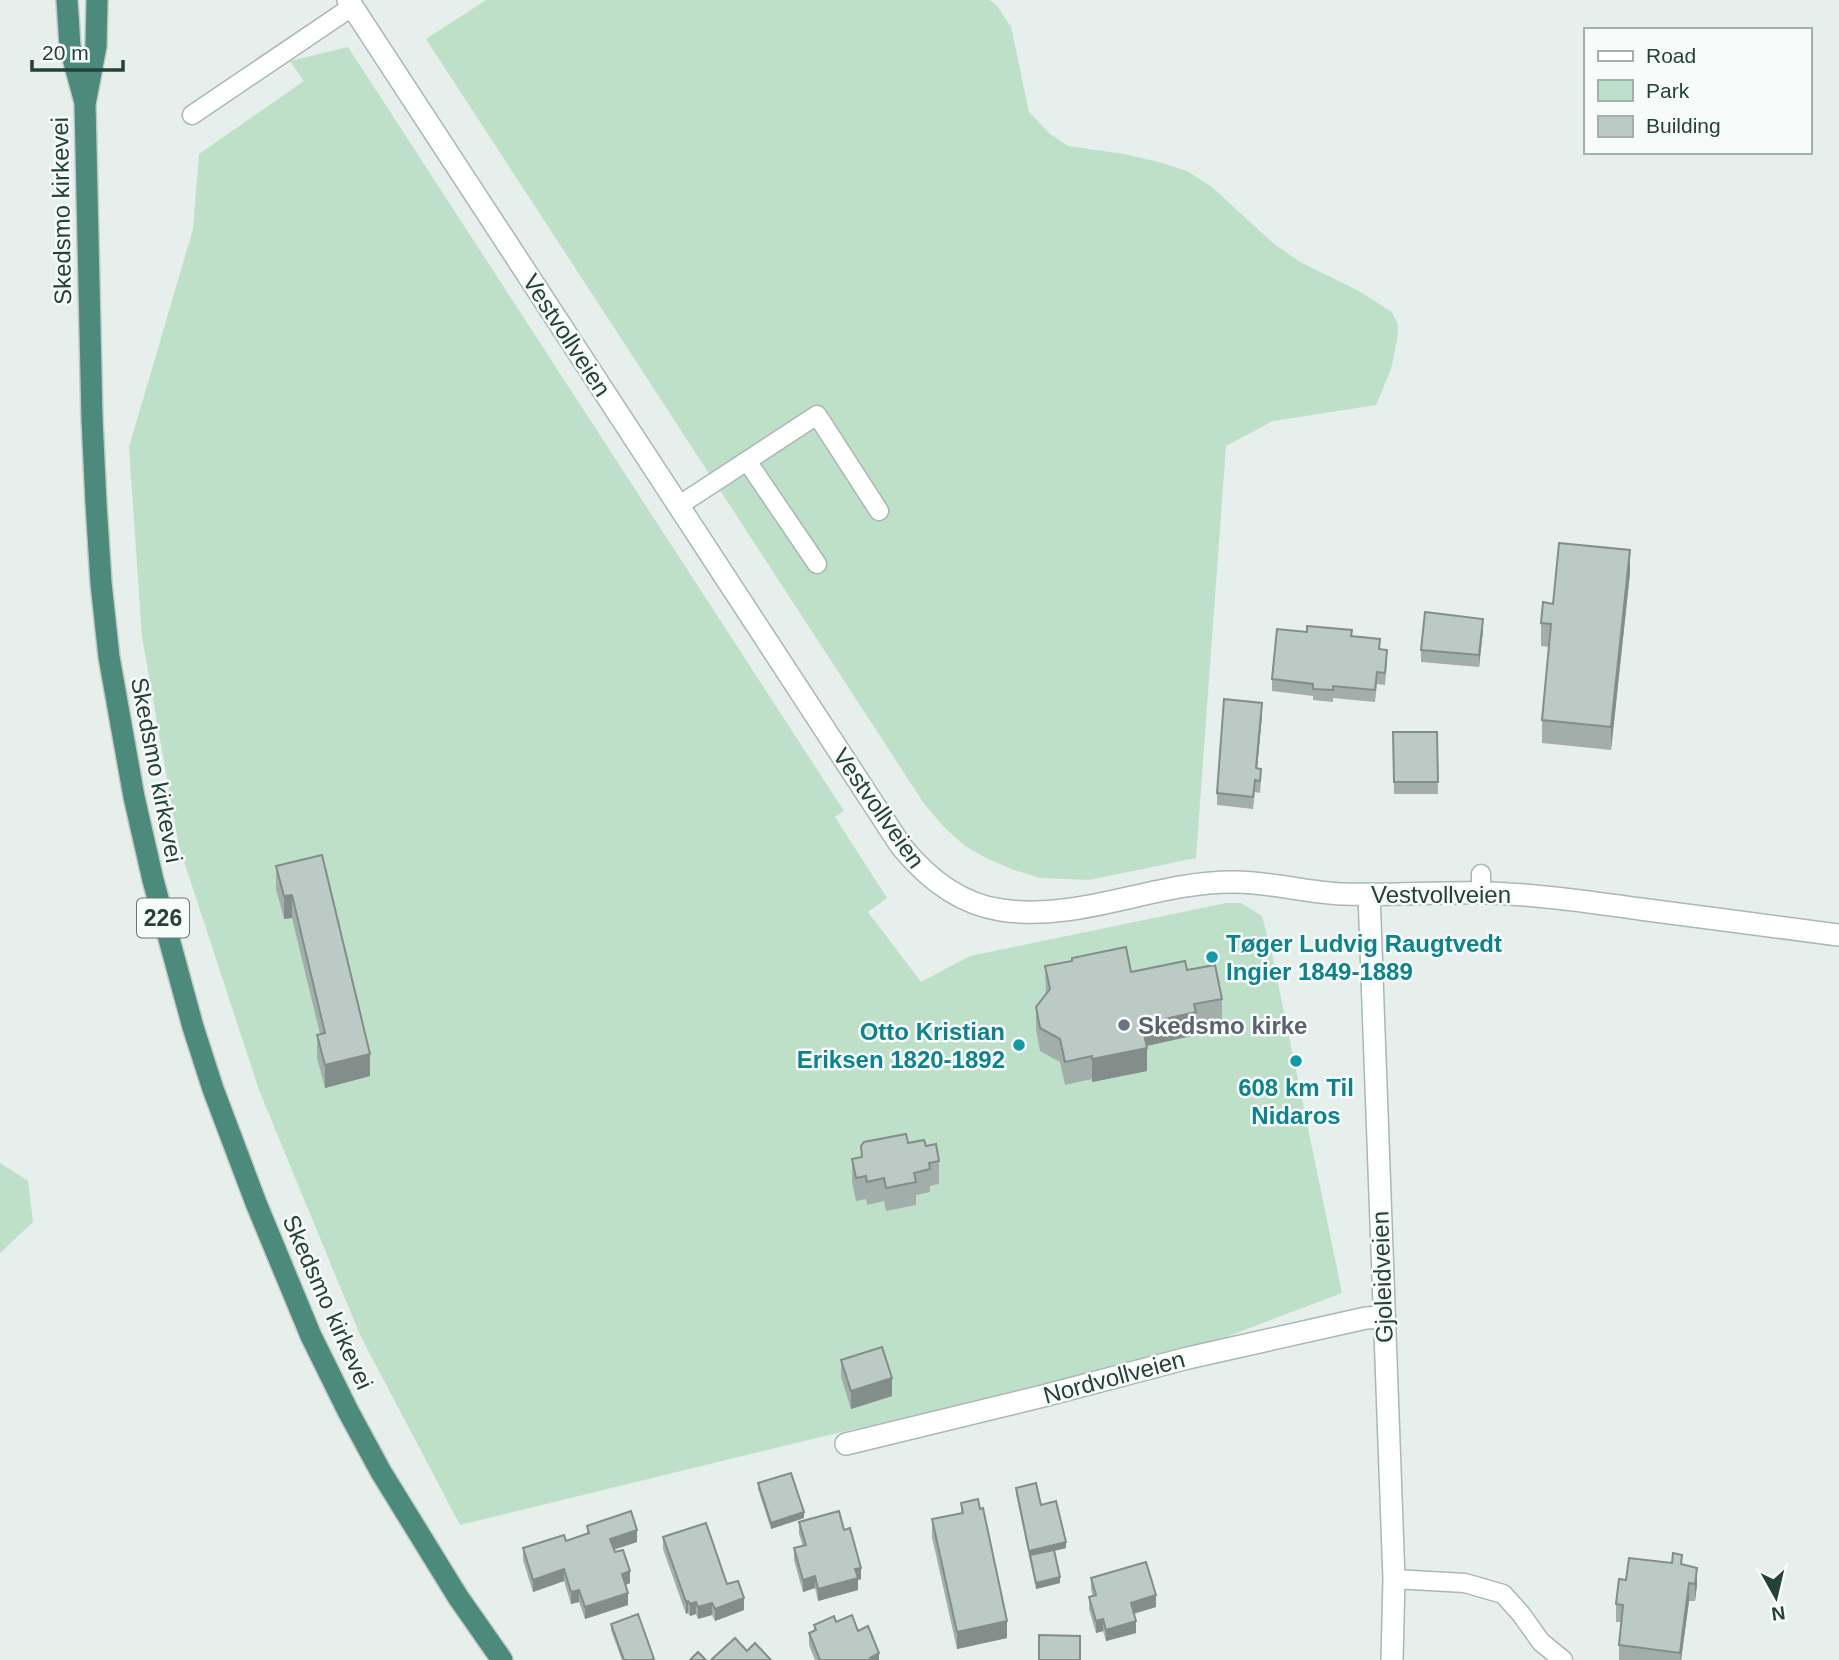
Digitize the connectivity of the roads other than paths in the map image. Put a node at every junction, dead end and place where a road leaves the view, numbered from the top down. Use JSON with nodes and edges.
{"nodes":[{"id":1,"x":67,"y":0,"type":"edge"},
{"id":2,"x":97,"y":0,"type":"edge"},
{"id":3,"x":350,"y":3,"type":"edge"},
{"id":4,"x":85,"y":104,"type":"junction"},
{"id":5,"x":192,"y":115,"type":"dead end"},
{"id":6,"x":747,"y":461,"type":"junction"},
{"id":7,"x":678,"y":506,"type":"junction"},
{"id":8,"x":878,"y":511,"type":"dead end"},
{"id":9,"x":817,"y":564,"type":"dead end"},
{"id":10,"x":1369,"y":894,"type":"junction"},
{"id":11,"x":1839,"y":935,"type":"edge"},
{"id":12,"x":1383,"y":1317,"type":"junction"},
{"id":13,"x":846,"y":1444,"type":"dead end"},
{"id":14,"x":1394,"y":1579,"type":"junction"},
{"id":15,"x":502,"y":1660,"type":"edge"},
{"id":16,"x":1392,"y":1660,"type":"edge"},
{"id":17,"x":1563,"y":1660,"type":"edge"}],
"edges":[{"from":1,"to":4,"type":"highway","name":"Skedsmo kirkevei","number":"226"},
{"from":2,"to":4,"type":"highway","name":"Skedsmo kirkevei","number":"226"},
{"from":3,"to":5,"type":"lane"},
{"from":3,"to":7,"type":"street","name":"Vestvollveien"},
{"from":4,"to":15,"type":"highway","name":"Skedsmo kirkevei","number":"226"},
{"from":6,"to":7,"type":"lane"},
{"from":6,"to":8,"type":"lane"},
{"from":6,"to":9,"type":"lane"},
{"from":7,"to":10,"type":"street","name":"Vestvollveien"},
{"from":10,"to":11,"type":"street","name":"Vestvollveien"},
{"from":10,"to":12,"type":"street","name":"Gjoleidveien"},
{"from":12,"to":13,"type":"street","name":"Nordvollveien"},
{"from":12,"to":14,"type":"street","name":"Gjoleidveien"},
{"from":14,"to":16,"type":"street","name":"Gjoleidveien"},
{"from":14,"to":17,"type":"lane"}]}
